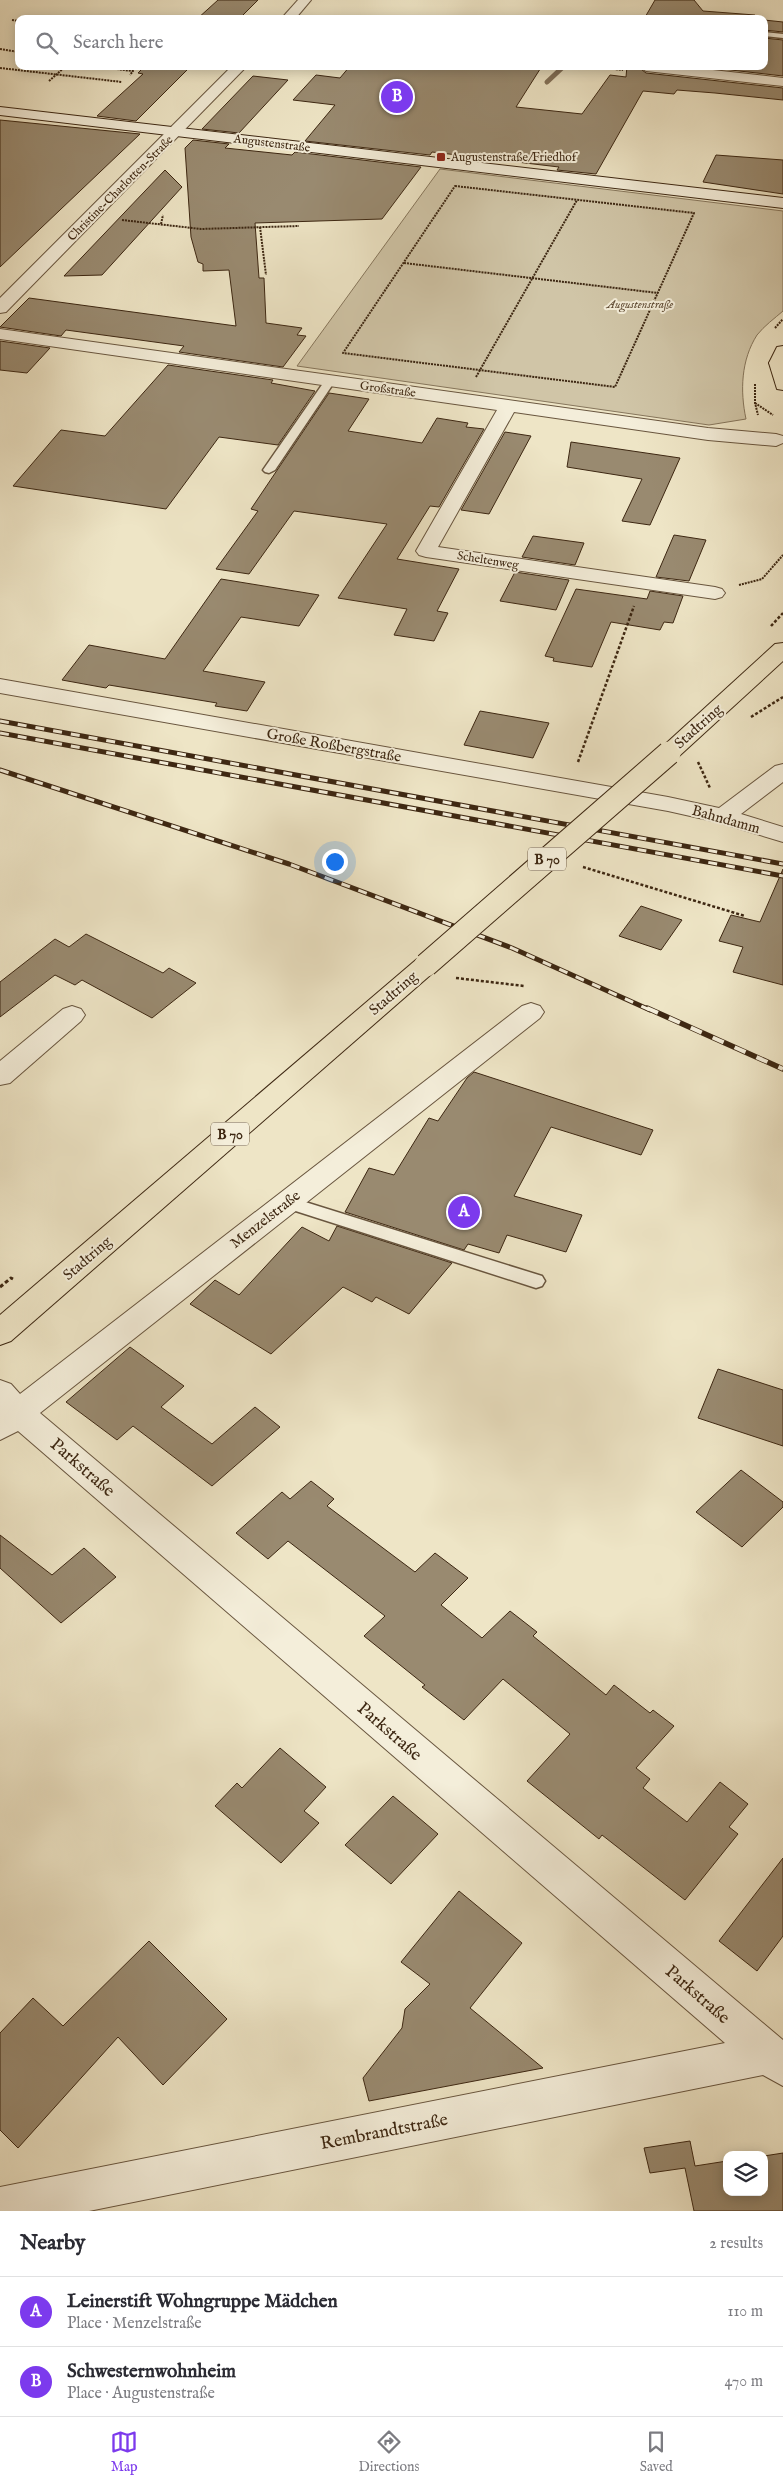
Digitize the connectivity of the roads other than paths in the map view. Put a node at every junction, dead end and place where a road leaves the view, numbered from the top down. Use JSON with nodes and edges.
{"nodes":[{"id":1,"x":305,"y":0,"type":"edge"},
{"id":2,"x":291,"y":15,"type":"edge"},
{"id":3,"x":768,"y":34,"type":"edge"},
{"id":4,"x":783,"y":36,"type":"edge"},
{"id":5,"x":236,"y":70,"type":"edge"},
{"id":6,"x":673,"y":70,"type":"edge"},
{"id":7,"x":783,"y":82,"type":"edge"},
{"id":8,"x":0,"y":111,"type":"edge"},
{"id":9,"x":176,"y":132,"type":"junction"},
{"id":10,"x":783,"y":203,"type":"edge"},
{"id":11,"x":0,"y":308,"type":"edge"},
{"id":12,"x":0,"y":334,"type":"edge"},
{"id":13,"x":781,"y":360,"type":"edge"},
{"id":14,"x":330,"y":381,"type":"junction"},
{"id":15,"x":783,"y":386,"type":"edge"},
{"id":16,"x":508,"y":406,"type":"junction"},
{"id":17,"x":776,"y":440,"type":"dead end"},
{"id":18,"x":269,"y":470,"type":"dead end"},
{"id":19,"x":715,"y":593,"type":"road end"},
{"id":20,"x":783,"y":649,"type":"edge"},
{"id":21,"x":0,"y":686,"type":"edge"},
{"id":22,"x":783,"y":771,"type":"edge"},
{"id":23,"x":668,"y":804,"type":"joint"},
{"id":24,"x":718,"y":806,"type":"junction"},
{"id":25,"x":783,"y":835,"type":"edge"},
{"id":26,"x":531,"y":1012,"type":"dead end"},
{"id":27,"x":72,"y":1015,"type":"dead end"},
{"id":28,"x":0,"y":1076,"type":"edge"},
{"id":29,"x":286,"y":1202,"type":"junction"},
{"id":30,"x":536,"y":1281,"type":"dead end"},
{"id":31,"x":0,"y":1333,"type":"edge"},
{"id":32,"x":6,"y":1410,"type":"edge"},
{"id":33,"x":775,"y":2060,"type":"edge"},
{"id":34,"x":0,"y":2208,"type":"edge"}],
"edges":[{"from":1,"to":2,"type":"street"},
{"from":3,"to":4,"type":"lane"},
{"from":5,"to":9,"type":"street","name":"Christine-Charlotten-Straße"},
{"from":6,"to":7,"type":"street"},
{"from":8,"to":9,"type":"street","name":"Augustenstraße"},
{"from":9,"to":10,"type":"street","name":"Augustenstraße"},
{"from":9,"to":11,"type":"street","name":"Christine-Charlotten-Straße"},
{"from":12,"to":14,"type":"street","name":"Großstraße"},
{"from":13,"to":15,"type":"main road"},
{"from":14,"to":16,"type":"street","name":"Großstraße"},
{"from":14,"to":18,"type":"lane"},
{"from":16,"to":17,"type":"street","name":"Großstraße"},
{"from":16,"to":19,"type":"street","name":"Scheltenweg"},
{"from":20,"to":31,"type":"main road","name":"Stadtring","number":"B 70","bridge":true},
{"from":21,"to":23,"type":"street","name":"Große Roßbergstraße"},
{"from":22,"to":24,"type":"street"},
{"from":23,"to":24,"type":"street","name":"Bahndamm"},
{"from":24,"to":25,"type":"street","name":"Bahndamm"},
{"from":26,"to":29,"type":"street","name":"Menzelstraße"},
{"from":27,"to":28,"type":"street"},
{"from":29,"to":30,"type":"lane"},
{"from":29,"to":32,"type":"street","name":"Menzelstraße"},
{"from":32,"to":33,"type":"street","name":"Parkstraße"},
{"from":33,"to":34,"type":"street","name":"Rembrandtstraße"}]}
